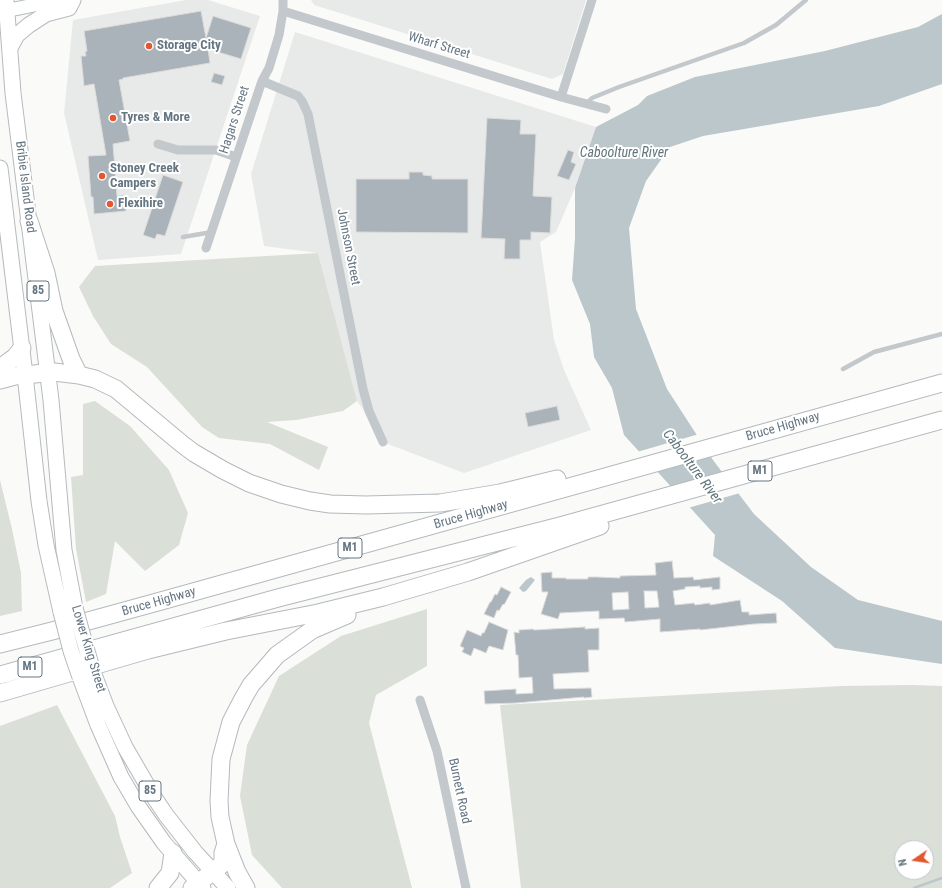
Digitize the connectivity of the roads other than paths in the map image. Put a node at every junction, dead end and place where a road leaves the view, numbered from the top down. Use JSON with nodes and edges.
{"nodes":[{"id":1,"x":59,"y":0,"type":"edge"},
{"id":2,"x":73,"y":0,"type":"edge"},
{"id":3,"x":283,"y":0,"type":"edge"},
{"id":4,"x":592,"y":0,"type":"edge"},
{"id":5,"x":806,"y":0,"type":"edge"},
{"id":6,"x":4,"y":8,"type":"edge"},
{"id":7,"x":283,"y":12,"type":"junction"},
{"id":8,"x":10,"y":48,"type":"junction"},
{"id":9,"x":262,"y":81,"type":"junction"},
{"id":10,"x":562,"y":97,"type":"junction"},
{"id":11,"x":586,"y":104,"type":"junction"},
{"id":12,"x":606,"y":109,"type":"dead end"},
{"id":13,"x":158,"y":144,"type":"dead end"},
{"id":14,"x":236,"y":157,"type":"junction"},
{"id":15,"x":0,"y":168,"type":"edge"},
{"id":16,"x":29,"y":221,"type":"junction"},
{"id":17,"x":212,"y":232,"type":"junction"},
{"id":18,"x":183,"y":237,"type":"dead end"},
{"id":19,"x":206,"y":248,"type":"dead end"},
{"id":20,"x":942,"y":334,"type":"edge"},
{"id":21,"x":22,"y":348,"type":"junction"},
{"id":22,"x":0,"y":368,"type":"edge"},
{"id":23,"x":844,"y":369,"type":"dead end"},
{"id":24,"x":47,"y":373,"type":"junction"},
{"id":25,"x":26,"y":375,"type":"junction"},
{"id":26,"x":79,"y":375,"type":"junction"},
{"id":27,"x":0,"y":380,"type":"edge"},
{"id":28,"x":942,"y":383,"type":"edge"},
{"id":29,"x":942,"y":420,"type":"edge"},
{"id":30,"x":383,"y":442,"type":"dead end"},
{"id":31,"x":610,"y":476,"type":"junction"},
{"id":32,"x":620,"y":510,"type":"junction"},
{"id":33,"x":383,"y":597,"type":"junction"},
{"id":34,"x":68,"y":610,"type":"junction"},
{"id":35,"x":0,"y":644,"type":"edge"},
{"id":36,"x":86,"y":674,"type":"junction"},
{"id":37,"x":0,"y":675,"type":"edge"},
{"id":38,"x":0,"y":693,"type":"edge"},
{"id":39,"x":420,"y":700,"type":"dead end"},
{"id":40,"x":226,"y":844,"type":"junction"},
{"id":41,"x":173,"y":854,"type":"junction"},
{"id":42,"x":213,"y":872,"type":"junction"},
{"id":43,"x":198,"y":886,"type":"edge"},
{"id":44,"x":158,"y":888,"type":"edge"},
{"id":45,"x":228,"y":888,"type":"edge"},
{"id":46,"x":246,"y":888,"type":"edge"},
{"id":47,"x":466,"y":888,"type":"edge"}],
"edges":[{"from":1,"to":6,"type":"main road"},
{"from":2,"to":8,"type":"main road"},
{"from":3,"to":7,"type":"street","name":"Hagars Street"},
{"from":4,"to":10,"type":"street"},
{"from":5,"to":11,"type":"lane"},
{"from":6,"to":8,"type":"main road","name":"Bribie Island Road","number":"85"},
{"from":7,"to":9,"type":"street","name":"Hagars Street"},
{"from":7,"to":10,"type":"street","name":"Wharf Street"},
{"from":8,"to":16,"type":"main road","name":"Bribie Island Road","number":"85"},
{"from":9,"to":14,"type":"street","name":"Hagars Street"},
{"from":9,"to":30,"type":"street","name":"Johnson Street"},
{"from":10,"to":11,"type":"street","name":"Wharf Street"},
{"from":11,"to":12,"type":"street","name":"Wharf Street"},
{"from":13,"to":14,"type":"street"},
{"from":14,"to":17,"type":"street","name":"Hagars Street"},
{"from":15,"to":21,"type":"main road","name":"Bribie Island Road","number":"85"},
{"from":16,"to":24,"type":"main road","name":"Bribie Island Road","number":"85"},
{"from":16,"to":26,"type":"highway"},
{"from":17,"to":18,"type":"lane"},
{"from":17,"to":19,"type":"street","name":"Hagars Street"},
{"from":20,"to":23,"type":"lane"},
{"from":21,"to":22,"type":"highway"},
{"from":21,"to":25,"type":"main road","name":"Bribie Island Road","number":"85"},
{"from":24,"to":25,"type":"highway"},
{"from":24,"to":26,"type":"highway"},
{"from":24,"to":34,"type":"main road","name":"Lower King Street","number":"85"},
{"from":25,"to":27,"type":"highway"},
{"from":25,"to":34,"type":"main road","name":"Lower King Street"},
{"from":26,"to":31,"type":"highway"},
{"from":28,"to":31,"type":"highway","name":"Bruce Highway","number":"M1"},
{"from":29,"to":32,"type":"highway","name":"Bruce Highway","number":"M1"},
{"from":31,"to":35,"type":"highway","name":"Bruce Highway","number":"M1"},
{"from":32,"to":33,"type":"highway"},
{"from":32,"to":37,"type":"highway","name":"Bruce Highway","number":"M1"},
{"from":33,"to":38,"type":"highway"},
{"from":33,"to":40,"type":"highway"},
{"from":34,"to":36,"type":"main road","name":"Lower King Street","bridge":true},
{"from":36,"to":41,"type":"main road","name":"Lower King Street"},
{"from":36,"to":42,"type":"main road","name":"Lower King Street","number":"85"},
{"from":39,"to":47,"type":"street","name":"Burnett Road"},
{"from":40,"to":42,"type":"highway"},
{"from":40,"to":46,"type":"highway"},
{"from":41,"to":43,"type":"main road","name":"Lower King Street"},
{"from":41,"to":44,"type":"highway"},
{"from":42,"to":43,"type":"highway"},
{"from":42,"to":45,"type":"main road","name":"Lower King Street"}]}
